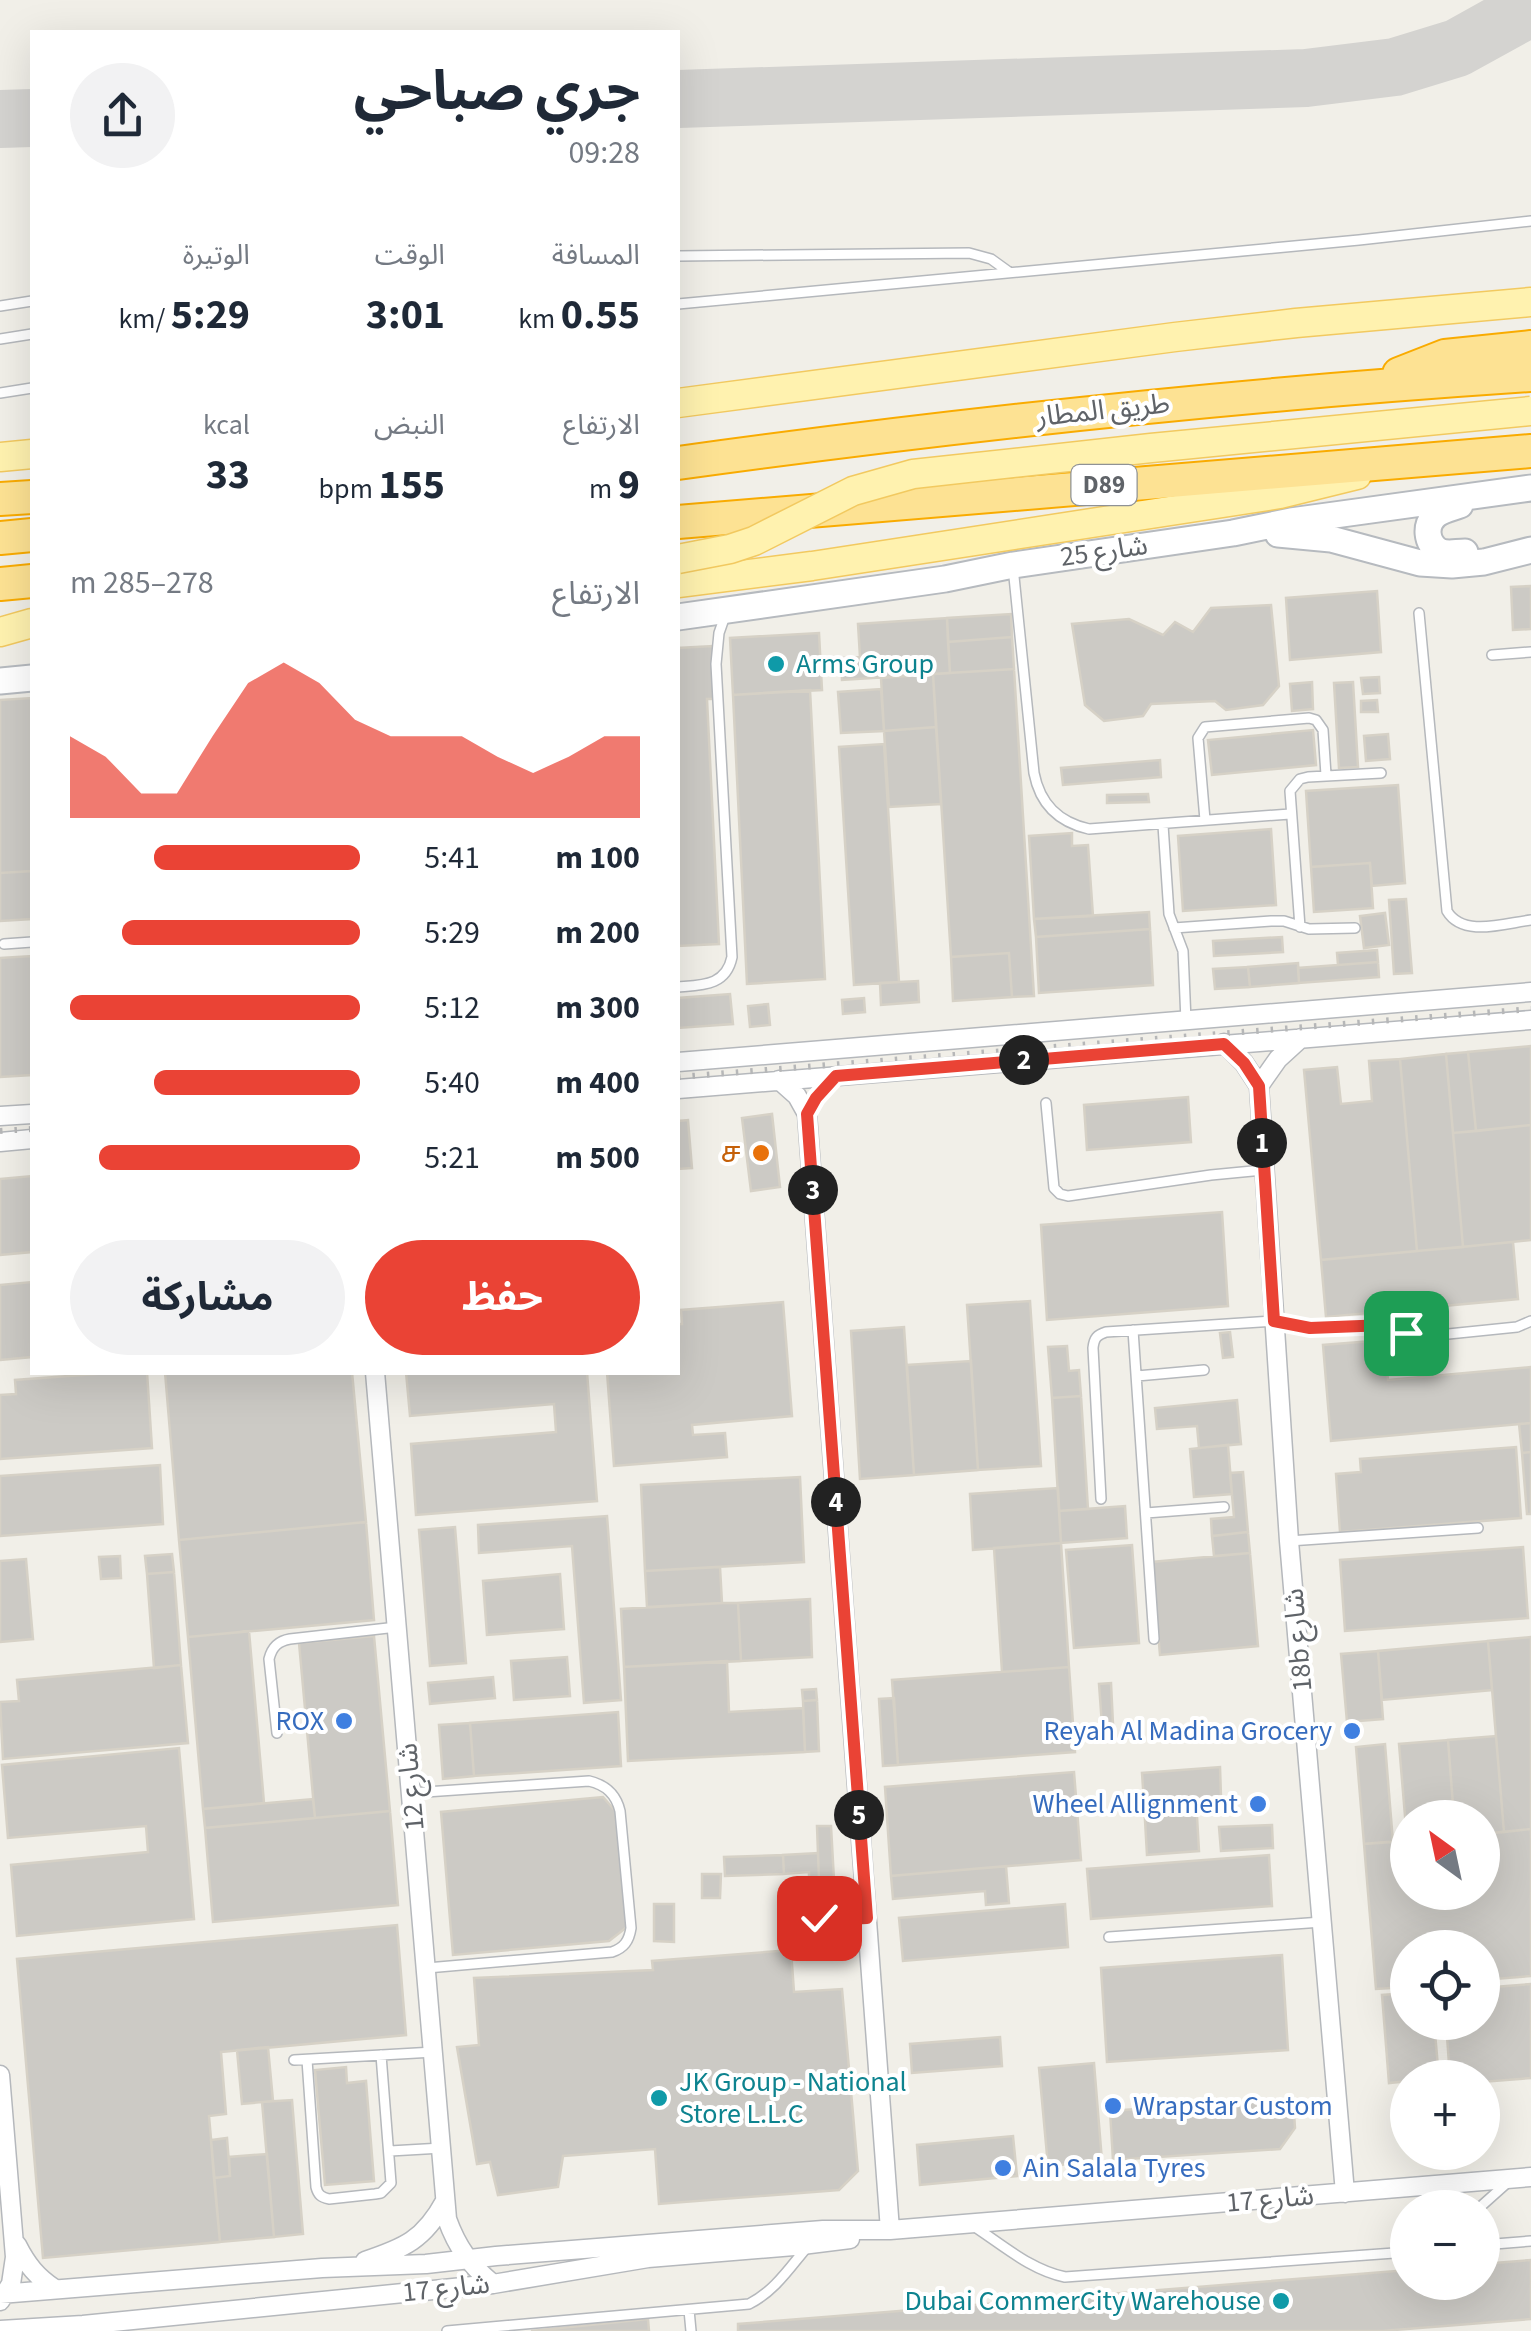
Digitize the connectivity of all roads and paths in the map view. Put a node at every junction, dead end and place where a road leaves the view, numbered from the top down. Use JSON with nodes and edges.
{"nodes":[{"id":1,"x":1531,"y":222,"type":"edge"},
{"id":2,"x":680,"y":256,"type":"edge"},
{"id":3,"x":1010,"y":272,"type":"junction"},
{"id":4,"x":30,"y":301,"type":"edge"},
{"id":5,"x":1531,"y":302,"type":"edge"},
{"id":6,"x":680,"y":304,"type":"edge"},
{"id":7,"x":0,"y":306,"type":"edge"},
{"id":8,"x":30,"y":334,"type":"edge"},
{"id":9,"x":0,"y":339,"type":"edge"},
{"id":10,"x":1531,"y":347,"type":"edge"},
{"id":11,"x":1531,"y":375,"type":"edge"},
{"id":12,"x":1383,"y":384,"type":"junction"},
{"id":13,"x":30,"y":388,"type":"edge"},
{"id":14,"x":0,"y":393,"type":"edge"},
{"id":15,"x":680,"y":403,"type":"edge"},
{"id":16,"x":1531,"y":411,"type":"edge"},
{"id":17,"x":680,"y":444,"type":"edge"},
{"id":18,"x":791,"y":448,"type":"junction"},
{"id":19,"x":1531,"y":451,"type":"edge"},
{"id":20,"x":30,"y":454,"type":"edge"},
{"id":21,"x":0,"y":456,"type":"edge"},
{"id":22,"x":1396,"y":461,"type":"junction"},
{"id":23,"x":680,"y":463,"type":"edge"},
{"id":24,"x":1531,"y":488,"type":"edge"},
{"id":25,"x":1475,"y":496,"type":"junction"},
{"id":26,"x":680,"y":522,"type":"edge"},
{"id":27,"x":1232,"y":533,"type":"junction"},
{"id":28,"x":30,"y":535,"type":"edge"},
{"id":29,"x":0,"y":538,"type":"edge"},
{"id":30,"x":1530,"y":551,"type":"edge"},
{"id":31,"x":680,"y":560,"type":"edge"},
{"id":32,"x":1013,"y":564,"type":"junction"},
{"id":33,"x":30,"y":581,"type":"edge"},
{"id":34,"x":680,"y":582,"type":"edge"},
{"id":35,"x":0,"y":584,"type":"edge"},
{"id":36,"x":728,"y":611,"type":"junction"},
{"id":37,"x":1418,"y":612,"type":"dead end"},
{"id":38,"x":680,"y":617,"type":"edge"},
{"id":39,"x":30,"y":634,"type":"edge"},
{"id":40,"x":0,"y":635,"type":"edge"},
{"id":41,"x":1531,"y":652,"type":"edge"},
{"id":42,"x":1492,"y":654,"type":"dead end"},
{"id":43,"x":30,"y":678,"type":"edge"},
{"id":44,"x":0,"y":681,"type":"edge"},
{"id":45,"x":1381,"y":773,"type":"dead end"},
{"id":46,"x":1326,"y":775,"type":"junction"},
{"id":47,"x":1290,"y":814,"type":"junction"},
{"id":48,"x":1205,"y":820,"type":"junction"},
{"id":49,"x":1163,"y":825,"type":"junction"},
{"id":50,"x":1531,"y":920,"type":"edge"},
{"id":51,"x":1300,"y":927,"type":"junction"},
{"id":52,"x":1174,"y":928,"type":"junction"},
{"id":53,"x":1356,"y":928,"type":"dead end"},
{"id":54,"x":30,"y":942,"type":"edge"},
{"id":55,"x":4,"y":944,"type":"dead end"},
{"id":56,"x":680,"y":987,"type":"edge"},
{"id":57,"x":1531,"y":992,"type":"edge"},
{"id":58,"x":1186,"y":1020,"type":"junction"},
{"id":59,"x":1531,"y":1020,"type":"edge"},
{"id":60,"x":1303,"y":1037,"type":"junction"},
{"id":61,"x":1224,"y":1044,"type":"junction"},
{"id":62,"x":680,"y":1062,"type":"edge"},
{"id":63,"x":836,"y":1076,"type":"junction"},
{"id":64,"x":779,"y":1080,"type":"junction"},
{"id":65,"x":1259,"y":1086,"type":"junction"},
{"id":66,"x":680,"y":1089,"type":"edge"},
{"id":67,"x":1046,"y":1103,"type":"dead end"},
{"id":68,"x":30,"y":1114,"type":"edge"},
{"id":69,"x":807,"y":1114,"type":"junction"},
{"id":70,"x":0,"y":1116,"type":"edge"},
{"id":71,"x":30,"y":1140,"type":"edge"},
{"id":72,"x":0,"y":1142,"type":"edge"},
{"id":73,"x":1263,"y":1170,"type":"junction"},
{"id":74,"x":1274,"y":1321,"type":"junction"},
{"id":75,"x":1531,"y":1321,"type":"edge"},
{"id":76,"x":1134,"y":1330,"type":"junction"},
{"id":77,"x":1204,"y":1370,"type":"dead end"},
{"id":78,"x":375,"y":1375,"type":"edge"},
{"id":79,"x":1136,"y":1376,"type":"junction"},
{"id":80,"x":1102,"y":1500,"type":"dead end"},
{"id":81,"x":1224,"y":1507,"type":"dead end"},
{"id":82,"x":1146,"y":1513,"type":"junction"},
{"id":83,"x":1478,"y":1528,"type":"dead end"},
{"id":84,"x":1289,"y":1541,"type":"junction"},
{"id":85,"x":397,"y":1628,"type":"junction"},
{"id":86,"x":1154,"y":1639,"type":"dead end"},
{"id":87,"x":277,"y":1733,"type":"dead end"},
{"id":88,"x":411,"y":1793,"type":"junction"},
{"id":89,"x":803,"y":1892,"type":"dead end"},
{"id":90,"x":867,"y":1918,"type":"junction"},
{"id":91,"x":1322,"y":1922,"type":"junction"},
{"id":92,"x":1109,"y":1937,"type":"dead end"},
{"id":93,"x":427,"y":1968,"type":"junction"},
{"id":94,"x":434,"y":2052,"type":"junction"},
{"id":95,"x":381,"y":2055,"type":"junction"},
{"id":96,"x":294,"y":2060,"type":"dead end"},
{"id":97,"x":307,"y":2060,"type":"junction"},
{"id":98,"x":0,"y":2075,"type":"edge"},
{"id":99,"x":442,"y":2148,"type":"junction"},
{"id":100,"x":390,"y":2151,"type":"junction"},
{"id":101,"x":1522,"y":2177,"type":"edge"},
{"id":102,"x":1344,"y":2192,"type":"junction"},
{"id":103,"x":1500,"y":2193,"type":"edge"},
{"id":104,"x":445,"y":2201,"type":"junction"},
{"id":105,"x":971,"y":2224,"type":"junction"},
{"id":106,"x":14,"y":2226,"type":"junction"},
{"id":107,"x":890,"y":2230,"type":"junction"},
{"id":108,"x":1531,"y":2241,"type":"edge"},
{"id":109,"x":809,"y":2244,"type":"junction"},
{"id":110,"x":1500,"y":2244,"type":"edge"},
{"id":111,"x":1390,"y":2253,"type":"edge"},
{"id":112,"x":466,"y":2260,"type":"junction"},
{"id":113,"x":346,"y":2267,"type":"junction"},
{"id":114,"x":493,"y":2284,"type":"junction"},
{"id":115,"x":55,"y":2290,"type":"junction"},
{"id":116,"x":2,"y":2296,"type":"edge"},
{"id":117,"x":689,"y":2310,"type":"junction"},
{"id":118,"x":86,"y":2328,"type":"edge"},
{"id":119,"x":0,"y":2330,"type":"edge"},
{"id":120,"x":447,"y":2331,"type":"edge"},
{"id":121,"x":691,"y":2331,"type":"edge"}],
"edges":[{"from":1,"to":3,"type":"lane"},
{"from":2,"to":3,"type":"lane"},
{"from":3,"to":6,"type":"lane"},
{"from":4,"to":7,"type":"lane"},
{"from":5,"to":15,"type":"main road"},
{"from":8,"to":9,"type":"lane"},
{"from":10,"to":12,"type":"highway"},
{"from":11,"to":12,"type":"highway","name":"طريق المطار"},
{"from":12,"to":18,"type":"highway","name":"طريق المطار"},
{"from":13,"to":14,"type":"lane"},
{"from":16,"to":31,"type":"main road","bridge":true},
{"from":17,"to":18,"type":"highway"},
{"from":18,"to":23,"type":"highway","name":"طريق المطار"},
{"from":19,"to":22,"type":"highway","number":"D89"},
{"from":20,"to":21,"type":"main road"},
{"from":22,"to":26,"type":"highway","number":"D89"},
{"from":22,"to":34,"type":"main road"},
{"from":24,"to":25,"type":"street","name":"شارع 25"},
{"from":25,"to":27,"type":"street","name":"شارع 25"},
{"from":25,"to":30,"type":"street"},
{"from":27,"to":30,"type":"street"},
{"from":27,"to":32,"type":"street","name":"شارع 25"},
{"from":28,"to":29,"type":"highway"},
{"from":32,"to":36,"type":"street","name":"شارع 25"},
{"from":32,"to":49,"type":"lane"},
{"from":33,"to":35,"type":"highway"},
{"from":36,"to":38,"type":"street","name":"شارع 25"},
{"from":36,"to":56,"type":"lane"},
{"from":37,"to":50,"type":"lane"},
{"from":39,"to":40,"type":"main road"},
{"from":41,"to":42,"type":"lane"},
{"from":43,"to":44,"type":"street"},
{"from":45,"to":46,"type":"lane"},
{"from":46,"to":47,"type":"lane"},
{"from":46,"to":48,"type":"lane"},
{"from":47,"to":48,"type":"lane"},
{"from":47,"to":51,"type":"lane"},
{"from":48,"to":49,"type":"lane"},
{"from":49,"to":52,"type":"lane"},
{"from":51,"to":52,"type":"lane"},
{"from":51,"to":53,"type":"lane"},
{"from":52,"to":58,"type":"lane"},
{"from":54,"to":55,"type":"lane"},
{"from":57,"to":58,"type":"street"},
{"from":58,"to":62,"type":"street"},
{"from":59,"to":60,"type":"street"},
{"from":60,"to":61,"type":"street"},
{"from":60,"to":65,"type":"street"},
{"from":61,"to":63,"type":"street"},
{"from":61,"to":65,"type":"street"},
{"from":63,"to":64,"type":"street"},
{"from":63,"to":69,"type":"street"},
{"from":64,"to":66,"type":"street"},
{"from":64,"to":69,"type":"street"},
{"from":65,"to":73,"type":"street","name":"18b شارع"},
{"from":67,"to":73,"type":"lane"},
{"from":68,"to":70,"type":"street"},
{"from":69,"to":90,"type":"street"},
{"from":71,"to":72,"type":"street"},
{"from":73,"to":74,"type":"street","name":"18b شارع"},
{"from":74,"to":75,"type":"lane"},
{"from":74,"to":76,"type":"lane"},
{"from":74,"to":84,"type":"street","name":"18b شارع"},
{"from":76,"to":79,"type":"lane"},
{"from":76,"to":80,"type":"lane"},
{"from":77,"to":79,"type":"lane"},
{"from":78,"to":85,"type":"street","name":"شارع 12"},
{"from":79,"to":82,"type":"lane"},
{"from":81,"to":82,"type":"lane"},
{"from":82,"to":86,"type":"lane"},
{"from":83,"to":84,"type":"lane"},
{"from":84,"to":91,"type":"street","name":"18b شارع"},
{"from":85,"to":87,"type":"lane"},
{"from":85,"to":88,"type":"street","name":"شارع 12"},
{"from":88,"to":93,"type":"street","name":"شارع 12"},
{"from":88,"to":93,"type":"lane"},
{"from":89,"to":90,"type":"lane"},
{"from":90,"to":107,"type":"street"},
{"from":91,"to":92,"type":"lane"},
{"from":91,"to":102,"type":"street","name":"18b شارع"},
{"from":93,"to":94,"type":"street","name":"شارع 12"},
{"from":94,"to":95,"type":"lane"},
{"from":94,"to":99,"type":"street","name":"شارع 12"},
{"from":95,"to":97,"type":"lane"},
{"from":95,"to":100,"type":"lane"},
{"from":96,"to":97,"type":"lane"},
{"from":97,"to":100,"type":"lane"},
{"from":98,"to":106,"type":"street"},
{"from":99,"to":100,"type":"lane"},
{"from":99,"to":104,"type":"street","name":"شارع 12"},
{"from":101,"to":102,"type":"street","name":"شارع 17"},
{"from":101,"to":103,"type":"lane"},
{"from":102,"to":105,"type":"street","name":"شارع 17"},
{"from":104,"to":112,"type":"street","name":"شارع 12"},
{"from":104,"to":113,"type":"street"},
{"from":105,"to":107,"type":"street","name":"شارع 17"},
{"from":105,"to":111,"type":"lane"},
{"from":106,"to":115,"type":"street"},
{"from":106,"to":116,"type":"street"},
{"from":107,"to":109,"type":"street","name":"شارع 17"},
{"from":107,"to":112,"type":"street","name":"شارع 17"},
{"from":108,"to":110,"type":"lane"},
{"from":109,"to":114,"type":"street","name":"شارع 17"},
{"from":109,"to":117,"type":"lane"},
{"from":112,"to":113,"type":"street","name":"شارع 17"},
{"from":112,"to":114,"type":"street","name":"شارع 12"},
{"from":113,"to":115,"type":"street","name":"شارع 17"},
{"from":114,"to":118,"type":"street","name":"شارع 17"},
{"from":115,"to":116,"type":"street","name":"شارع 17"},
{"from":117,"to":120,"type":"lane"},
{"from":117,"to":121,"type":"lane"},
{"from":118,"to":119,"type":"street","name":"شارع 17"}]}
